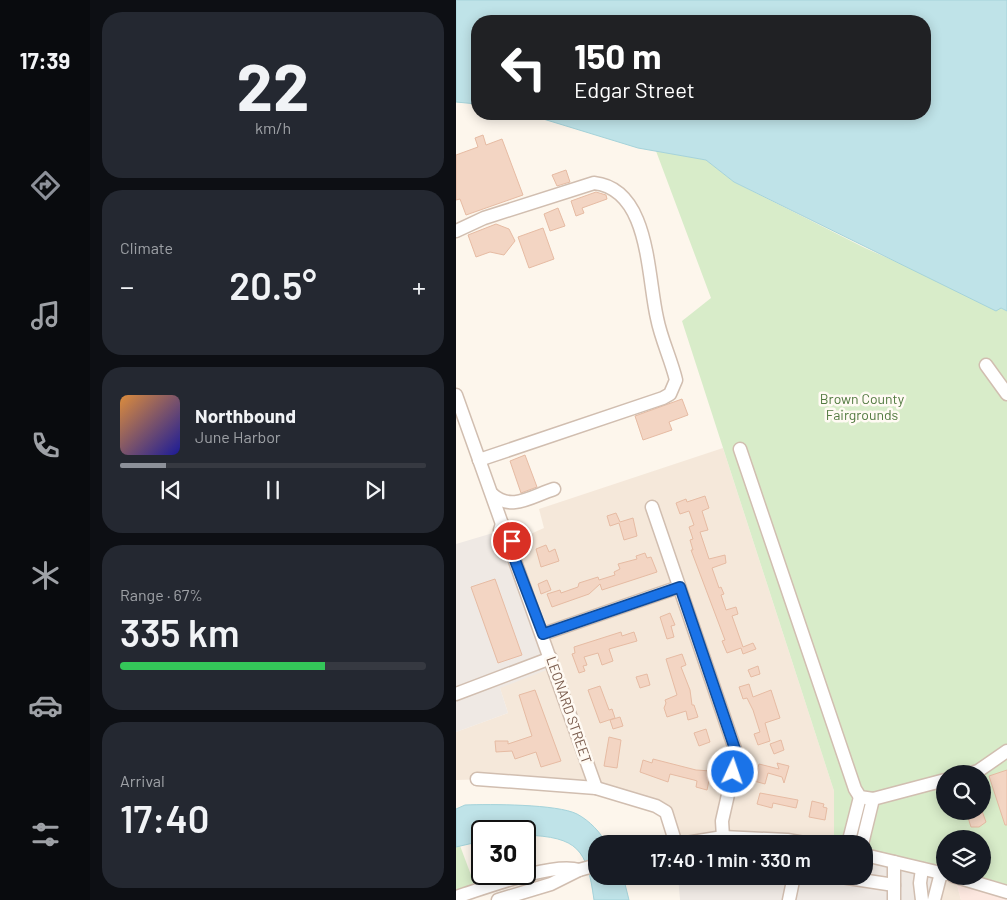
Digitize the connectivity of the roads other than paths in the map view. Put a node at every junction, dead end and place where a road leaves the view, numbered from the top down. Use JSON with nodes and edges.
{"nodes":[{"id":1,"x":456,"y":230,"type":"edge"},
{"id":2,"x":986,"y":365,"type":"dead end"},
{"id":3,"x":1007,"y":394,"type":"edge"},
{"id":4,"x":456,"y":395,"type":"edge"},
{"id":5,"x":740,"y":449,"type":"dead end"},
{"id":6,"x":479,"y":460,"type":"junction"},
{"id":7,"x":554,"y":489,"type":"dead end"},
{"id":8,"x":492,"y":494,"type":"junction"},
{"id":9,"x":652,"y":507,"type":"dead end"},
{"id":10,"x":680,"y":587,"type":"junction"},
{"id":11,"x":543,"y":634,"type":"junction"},
{"id":12,"x":551,"y":658,"type":"junction"},
{"id":13,"x":456,"y":694,"type":"edge"},
{"id":14,"x":1007,"y":750,"type":"edge"},
{"id":15,"x":986,"y":765,"type":"edge"},
{"id":16,"x":478,"y":779,"type":"dead end"},
{"id":17,"x":936,"y":782,"type":"edge"},
{"id":18,"x":596,"y":788,"type":"junction"},
{"id":19,"x":860,"y":797,"type":"junction"},
{"id":20,"x":873,"y":799,"type":"junction"},
{"id":21,"x":673,"y":835,"type":"edge"},
{"id":22,"x":722,"y":835,"type":"edge"},
{"id":23,"x":850,"y":835,"type":"edge"},
{"id":24,"x":864,"y":835,"type":"edge"},
{"id":25,"x":873,"y":857,"type":"edge"},
{"id":26,"x":894,"y":862,"type":"junction"},
{"id":27,"x":588,"y":867,"type":"edge"},
{"id":28,"x":922,"y":869,"type":"junction"},
{"id":29,"x":578,"y":870,"type":"junction"},
{"id":30,"x":936,"y":872,"type":"edge"},
{"id":31,"x":873,"y":882,"type":"edge"},
{"id":32,"x":792,"y":885,"type":"edge"},
{"id":33,"x":894,"y":885,"type":"junction"},
{"id":34,"x":941,"y":885,"type":"edge"},
{"id":35,"x":982,"y":885,"type":"edge"},
{"id":36,"x":1007,"y":892,"type":"edge"},
{"id":37,"x":456,"y":897,"type":"edge"},
{"id":38,"x":498,"y":900,"type":"edge"},
{"id":39,"x":789,"y":900,"type":"edge"},
{"id":40,"x":894,"y":900,"type":"edge"},
{"id":41,"x":922,"y":900,"type":"edge"},
{"id":42,"x":934,"y":900,"type":"edge"}],
"edges":[{"from":1,"to":6,"type":"street"},
{"from":2,"to":3,"type":"street"},
{"from":4,"to":6,"type":"street","name":"LEONARD STREET"},
{"from":5,"to":19,"type":"street"},
{"from":6,"to":8,"type":"street","name":"LEONARD STREET"},
{"from":7,"to":8,"type":"street"},
{"from":8,"to":11,"type":"street","name":"LEONARD STREET"},
{"from":9,"to":10,"type":"street"},
{"from":10,"to":11,"type":"street"},
{"from":10,"to":22,"type":"street"},
{"from":11,"to":12,"type":"street","name":"LEONARD STREET"},
{"from":12,"to":13,"type":"street"},
{"from":12,"to":18,"type":"street","name":"LEONARD STREET"},
{"from":14,"to":15,"type":"street"},
{"from":16,"to":18,"type":"street"},
{"from":17,"to":20,"type":"street"},
{"from":18,"to":21,"type":"street"},
{"from":19,"to":20,"type":"street"},
{"from":19,"to":23,"type":"street"},
{"from":20,"to":24,"type":"street"},
{"from":25,"to":26,"type":"street"},
{"from":26,"to":28,"type":"street"},
{"from":26,"to":33,"type":"street"},
{"from":27,"to":29,"type":"street"},
{"from":28,"to":30,"type":"street"},
{"from":28,"to":41,"type":"street"},
{"from":29,"to":37,"type":"street"},
{"from":29,"to":38,"type":"street"},
{"from":31,"to":33,"type":"street"},
{"from":32,"to":39,"type":"street"},
{"from":33,"to":40,"type":"street"},
{"from":34,"to":42,"type":"street"},
{"from":35,"to":36,"type":"street"}]}
